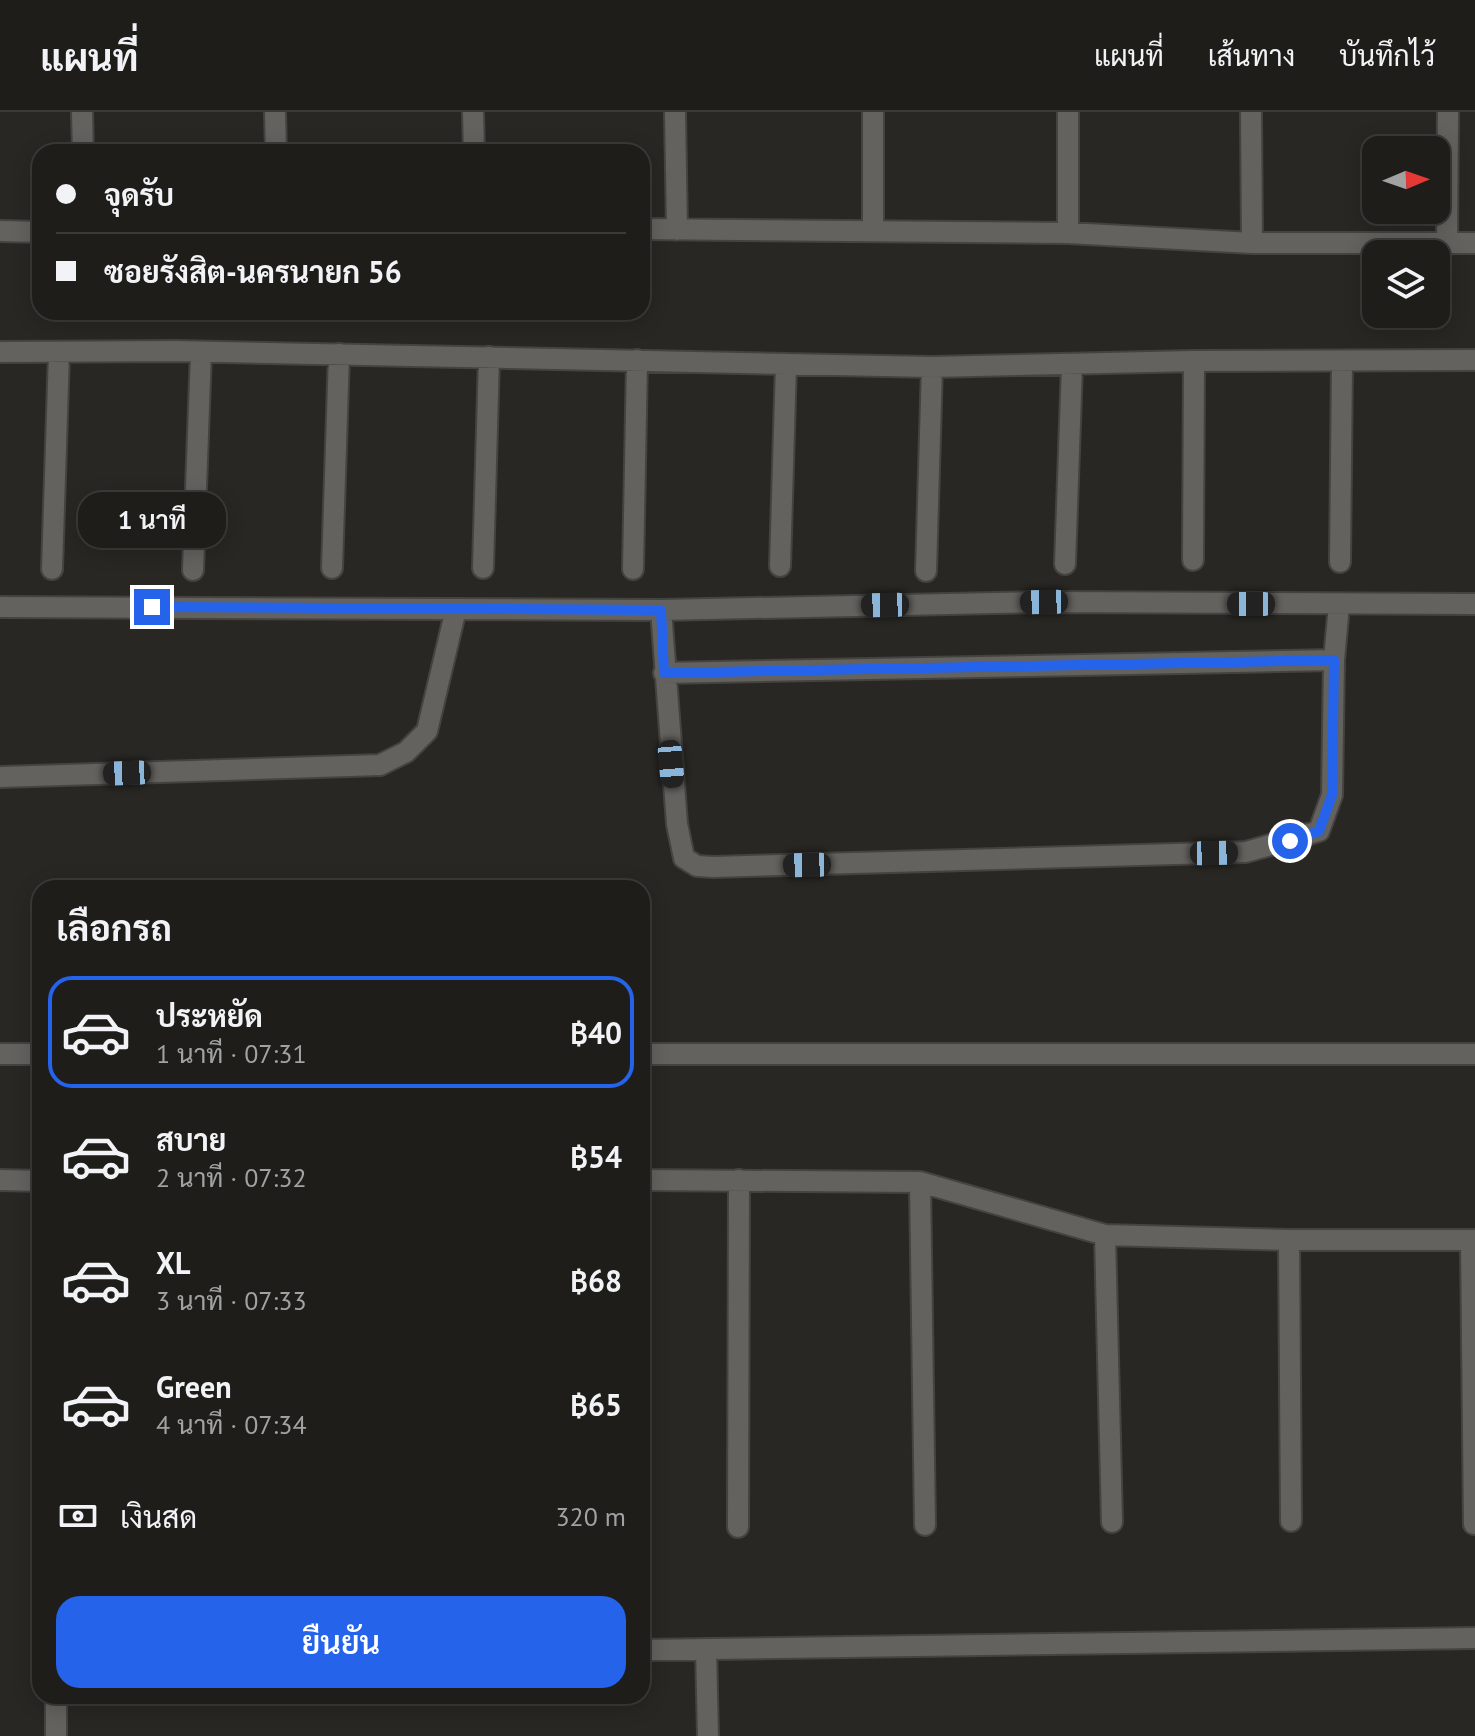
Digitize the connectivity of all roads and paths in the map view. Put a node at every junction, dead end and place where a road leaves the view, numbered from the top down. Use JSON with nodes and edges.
{"nodes":[{"id":1,"x":82,"y":112,"type":"edge"},
{"id":2,"x":275,"y":112,"type":"edge"},
{"id":3,"x":473,"y":112,"type":"edge"},
{"id":4,"x":675,"y":112,"type":"edge"},
{"id":5,"x":873,"y":112,"type":"edge"},
{"id":6,"x":1068,"y":112,"type":"edge"},
{"id":7,"x":1251,"y":112,"type":"edge"},
{"id":8,"x":1448,"y":112,"type":"edge"},
{"id":9,"x":83,"y":144,"type":"edge"},
{"id":10,"x":276,"y":144,"type":"edge"},
{"id":11,"x":474,"y":144,"type":"edge"},
{"id":12,"x":650,"y":229,"type":"edge"},
{"id":13,"x":677,"y":230,"type":"junction"},
{"id":14,"x":0,"y":231,"type":"edge"},
{"id":15,"x":873,"y":231,"type":"junction"},
{"id":16,"x":32,"y":232,"type":"edge"},
{"id":17,"x":1068,"y":233,"type":"junction"},
{"id":18,"x":1447,"y":240,"type":"edge"},
{"id":19,"x":1252,"y":243,"type":"junction"},
{"id":20,"x":1475,"y":243,"type":"edge"},
{"id":21,"x":1362,"y":244,"type":"edge"},
{"id":22,"x":1450,"y":244,"type":"edge"},
{"id":23,"x":0,"y":352,"type":"edge"},
{"id":24,"x":201,"y":352,"type":"junction"},
{"id":25,"x":59,"y":353,"type":"junction"},
{"id":26,"x":339,"y":354,"type":"junction"},
{"id":27,"x":489,"y":357,"type":"junction"},
{"id":28,"x":637,"y":360,"type":"junction"},
{"id":29,"x":1475,"y":360,"type":"edge"},
{"id":30,"x":1194,"y":361,"type":"junction"},
{"id":31,"x":1342,"y":362,"type":"junction"},
{"id":32,"x":786,"y":364,"type":"junction"},
{"id":33,"x":1072,"y":365,"type":"junction"},
{"id":34,"x":932,"y":367,"type":"junction"},
{"id":35,"x":1193,"y":560,"type":"dead end"},
{"id":36,"x":1340,"y":562,"type":"dead end"},
{"id":37,"x":1065,"y":564,"type":"dead end"},
{"id":38,"x":780,"y":566,"type":"dead end"},
{"id":39,"x":332,"y":568,"type":"dead end"},
{"id":40,"x":483,"y":568,"type":"dead end"},
{"id":41,"x":52,"y":569,"type":"dead end"},
{"id":42,"x":633,"y":569,"type":"dead end"},
{"id":43,"x":193,"y":570,"type":"dead end"},
{"id":44,"x":926,"y":571,"type":"dead end"},
{"id":45,"x":1475,"y":604,"type":"edge"},
{"id":46,"x":1339,"y":605,"type":"junction"},
{"id":47,"x":0,"y":607,"type":"edge"},
{"id":48,"x":456,"y":609,"type":"junction"},
{"id":49,"x":661,"y":610,"type":"junction"},
{"id":50,"x":1334,"y":660,"type":"junction"},
{"id":51,"x":664,"y":673,"type":"junction"},
{"id":52,"x":0,"y":777,"type":"edge"},
{"id":53,"x":0,"y":1054,"type":"edge"},
{"id":54,"x":32,"y":1054,"type":"edge"},
{"id":55,"x":650,"y":1054,"type":"edge"},
{"id":56,"x":1475,"y":1054,"type":"edge"},
{"id":57,"x":0,"y":1180,"type":"edge"},
{"id":58,"x":650,"y":1180,"type":"edge"},
{"id":59,"x":739,"y":1180,"type":"junction"},
{"id":60,"x":32,"y":1181,"type":"edge"},
{"id":61,"x":920,"y":1182,"type":"junction"},
{"id":62,"x":1105,"y":1235,"type":"junction"},
{"id":63,"x":1289,"y":1240,"type":"junction"},
{"id":64,"x":1473,"y":1240,"type":"edge"},
{"id":65,"x":1291,"y":1521,"type":"dead end"},
{"id":66,"x":1112,"y":1522,"type":"dead end"},
{"id":67,"x":1474,"y":1524,"type":"edge"},
{"id":68,"x":925,"y":1525,"type":"dead end"},
{"id":69,"x":738,"y":1527,"type":"dead end"},
{"id":70,"x":1475,"y":1638,"type":"edge"},
{"id":71,"x":706,"y":1649,"type":"junction"},
{"id":72,"x":650,"y":1650,"type":"edge"},
{"id":73,"x":56,"y":1704,"type":"edge"},
{"id":74,"x":56,"y":1736,"type":"edge"},
{"id":75,"x":708,"y":1736,"type":"edge"}],
"edges":[{"from":1,"to":9,"type":"street"},
{"from":2,"to":10,"type":"street"},
{"from":3,"to":11,"type":"street"},
{"from":4,"to":13,"type":"street"},
{"from":5,"to":15,"type":"street"},
{"from":6,"to":17,"type":"street"},
{"from":7,"to":19,"type":"street"},
{"from":8,"to":18,"type":"street"},
{"from":12,"to":13,"type":"street"},
{"from":13,"to":15,"type":"street"},
{"from":14,"to":16,"type":"street"},
{"from":15,"to":17,"type":"street"},
{"from":17,"to":19,"type":"street"},
{"from":19,"to":21,"type":"street"},
{"from":20,"to":22,"type":"street"},
{"from":23,"to":25,"type":"street"},
{"from":24,"to":25,"type":"street"},
{"from":24,"to":26,"type":"street"},
{"from":24,"to":43,"type":"street"},
{"from":25,"to":41,"type":"street"},
{"from":26,"to":27,"type":"street"},
{"from":26,"to":39,"type":"street"},
{"from":27,"to":28,"type":"street"},
{"from":27,"to":40,"type":"street"},
{"from":28,"to":32,"type":"street"},
{"from":28,"to":42,"type":"street"},
{"from":29,"to":31,"type":"street"},
{"from":30,"to":31,"type":"street"},
{"from":30,"to":33,"type":"street"},
{"from":30,"to":35,"type":"street"},
{"from":31,"to":36,"type":"street"},
{"from":32,"to":34,"type":"street"},
{"from":32,"to":38,"type":"street"},
{"from":33,"to":34,"type":"street"},
{"from":33,"to":37,"type":"street"},
{"from":34,"to":44,"type":"street"},
{"from":45,"to":46,"type":"street"},
{"from":46,"to":49,"type":"street"},
{"from":46,"to":50,"type":"street"},
{"from":47,"to":48,"type":"street"},
{"from":48,"to":49,"type":"street"},
{"from":48,"to":52,"type":"street"},
{"from":49,"to":51,"type":"street"},
{"from":50,"to":51,"type":"street"},
{"from":50,"to":51,"type":"street"},
{"from":53,"to":54,"type":"street"},
{"from":55,"to":56,"type":"street"},
{"from":57,"to":60,"type":"street"},
{"from":58,"to":59,"type":"street"},
{"from":59,"to":61,"type":"street"},
{"from":59,"to":69,"type":"street"},
{"from":61,"to":62,"type":"street"},
{"from":61,"to":68,"type":"street"},
{"from":62,"to":63,"type":"street"},
{"from":62,"to":66,"type":"street"},
{"from":63,"to":64,"type":"street"},
{"from":63,"to":65,"type":"street"},
{"from":64,"to":67,"type":"street"},
{"from":70,"to":71,"type":"street"},
{"from":71,"to":72,"type":"street"},
{"from":71,"to":75,"type":"street"},
{"from":73,"to":74,"type":"street"}]}
